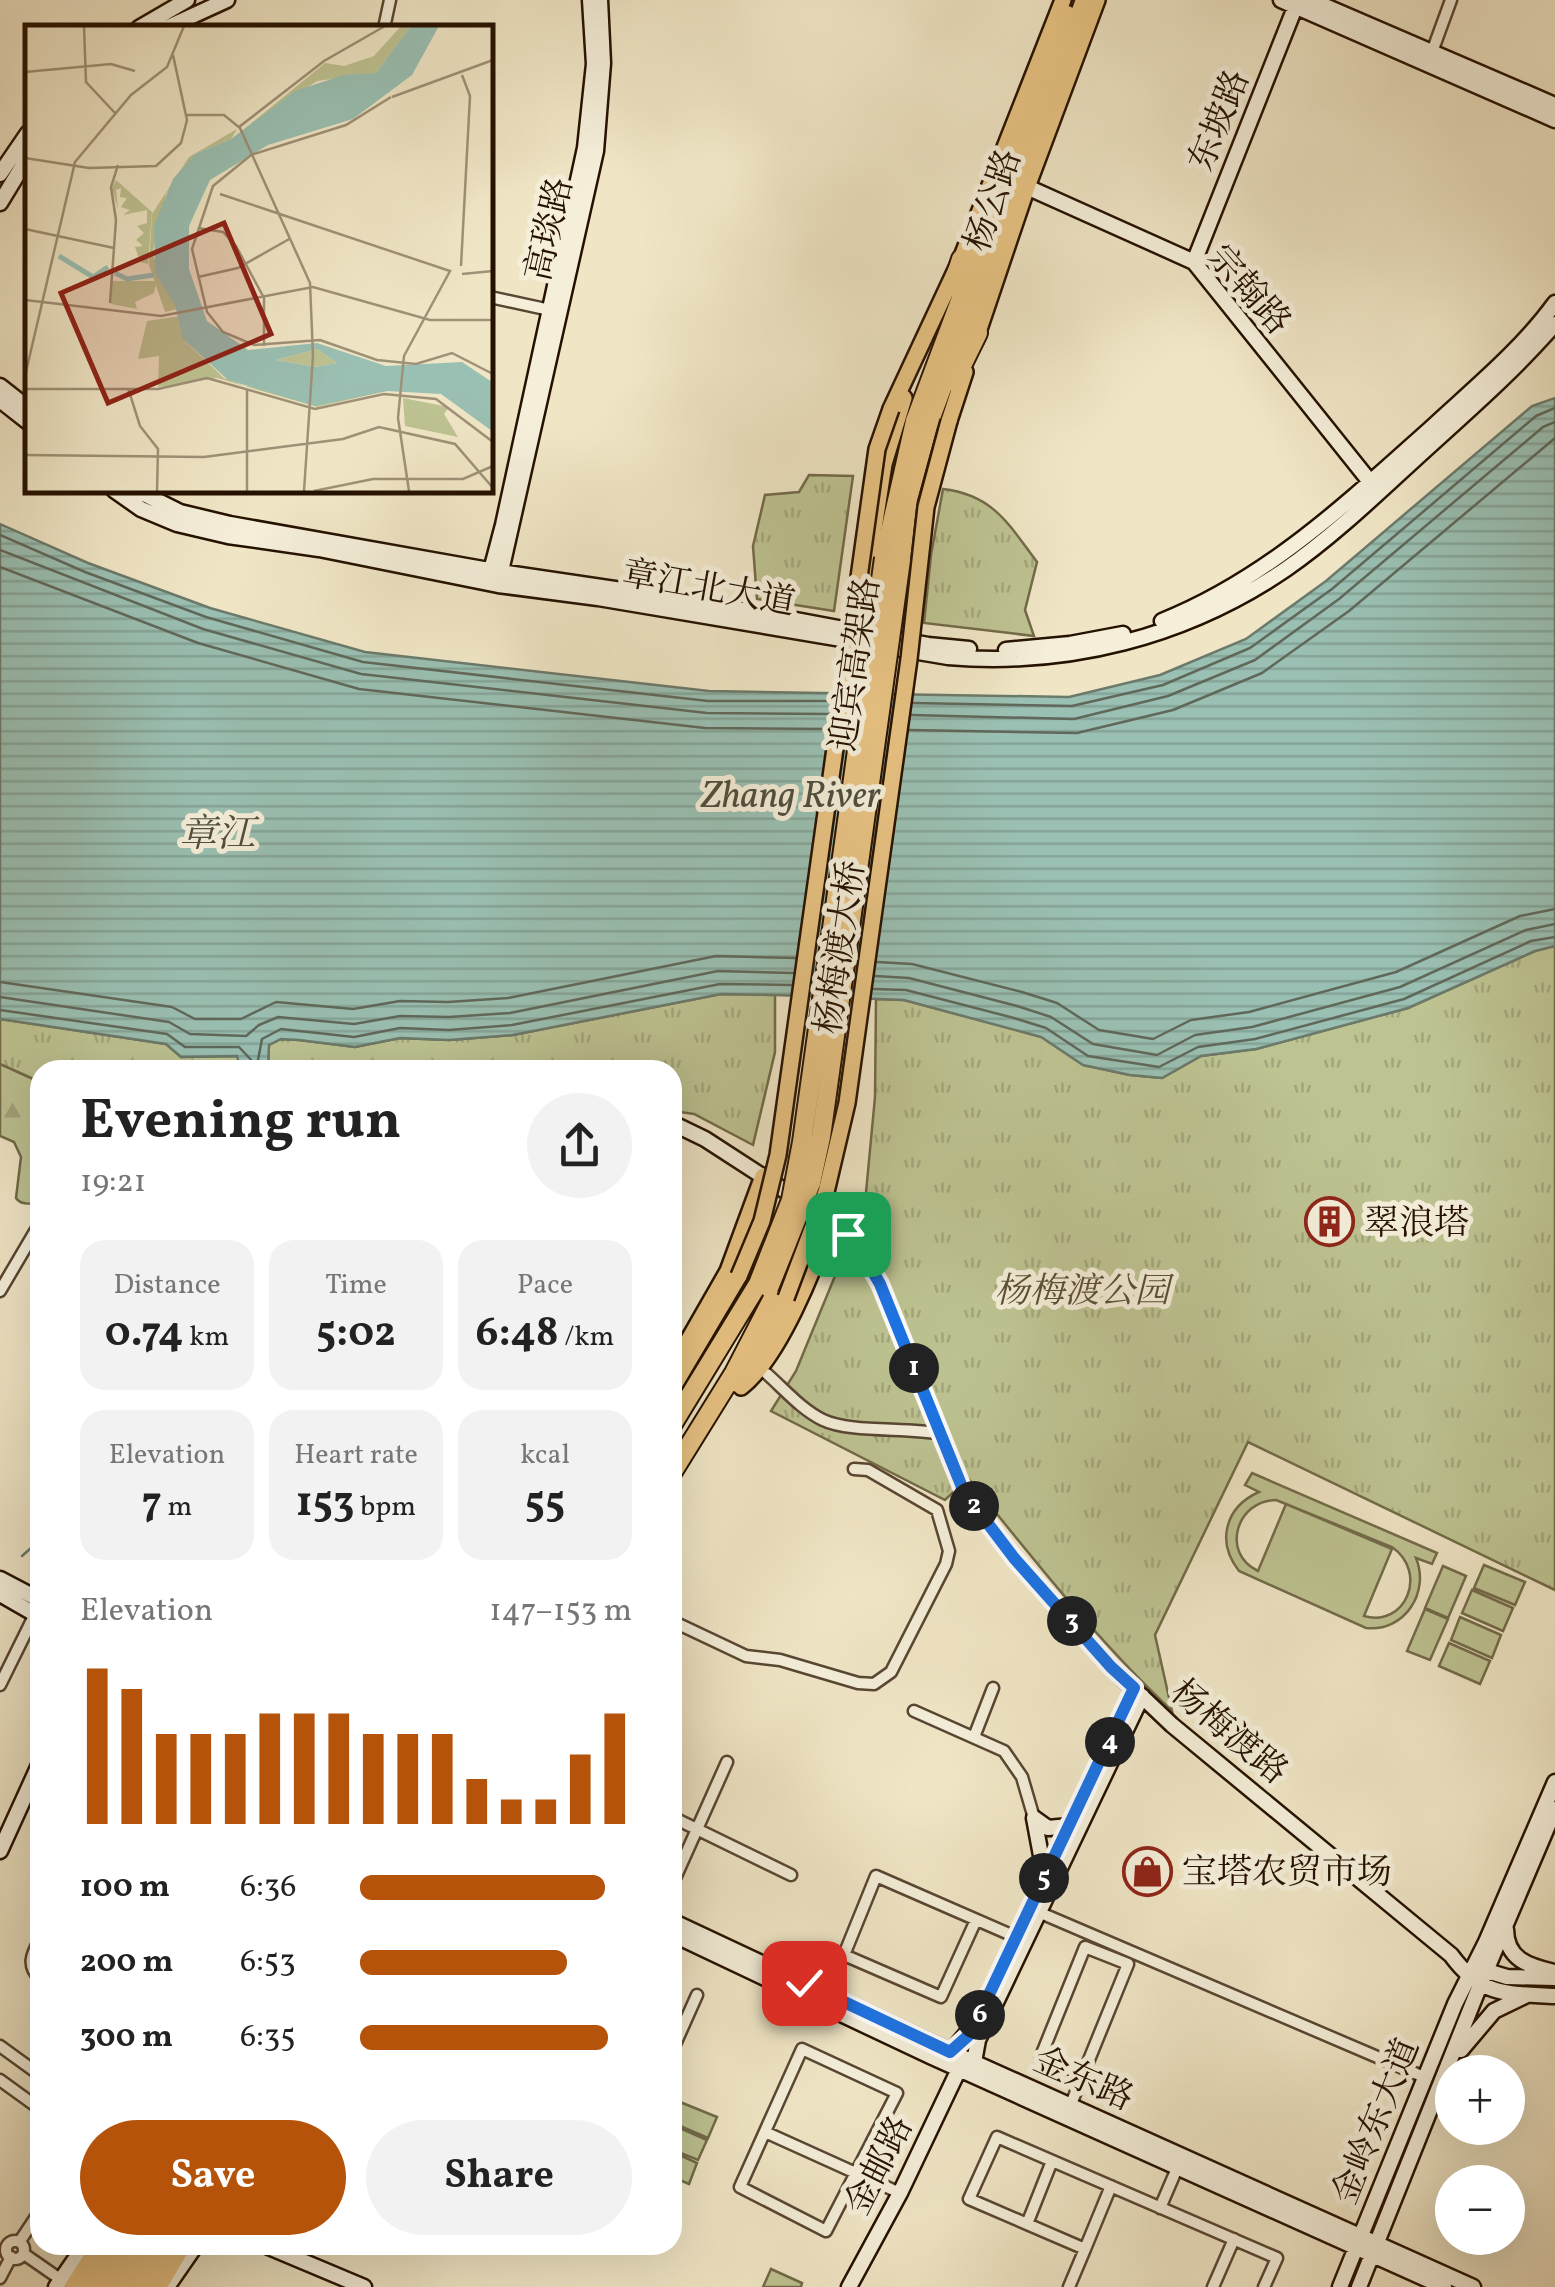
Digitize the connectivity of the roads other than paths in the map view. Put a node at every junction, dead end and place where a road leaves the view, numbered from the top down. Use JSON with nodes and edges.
{"nodes":[{"id":1,"x":187,"y":0,"type":"edge"},
{"id":2,"x":227,"y":0,"type":"edge"},
{"id":3,"x":390,"y":0,"type":"edge"},
{"id":4,"x":590,"y":0,"type":"edge"},
{"id":5,"x":600,"y":0,"type":"edge"},
{"id":6,"x":1063,"y":0,"type":"edge"},
{"id":7,"x":1072,"y":0,"type":"edge"},
{"id":8,"x":1086,"y":0,"type":"edge"},
{"id":9,"x":1097,"y":0,"type":"edge"},
{"id":10,"x":1280,"y":0,"type":"edge"},
{"id":11,"x":1311,"y":0,"type":"edge"},
{"id":12,"x":1451,"y":0,"type":"edge"},
{"id":13,"x":1297,"y":3,"type":"edge"},
{"id":14,"x":144,"y":25,"type":"edge"},
{"id":15,"x":173,"y":25,"type":"edge"},
{"id":16,"x":385,"y":25,"type":"edge"},
{"id":17,"x":1432,"y":52,"type":"junction"},
{"id":18,"x":1555,"y":105,"type":"edge"},
{"id":19,"x":1555,"y":120,"type":"edge"},
{"id":20,"x":25,"y":137,"type":"edge"},
{"id":21,"x":25,"y":161,"type":"edge"},
{"id":22,"x":0,"y":174,"type":"edge"},
{"id":23,"x":1027,"y":186,"type":"junction"},
{"id":24,"x":0,"y":203,"type":"edge"},
{"id":25,"x":961,"y":259,"type":"junction"},
{"id":26,"x":1194,"y":262,"type":"junction"},
{"id":27,"x":492,"y":297,"type":"edge"},
{"id":28,"x":1555,"y":303,"type":"edge"},
{"id":29,"x":550,"y":310,"type":"junction"},
{"id":30,"x":1555,"y":324,"type":"edge"},
{"id":31,"x":978,"y":333,"type":"joint"},
{"id":32,"x":940,"y":370,"type":"junction"},
{"id":33,"x":0,"y":386,"type":"edge"},
{"id":34,"x":0,"y":400,"type":"edge"},
{"id":35,"x":25,"y":406,"type":"edge"},
{"id":36,"x":25,"y":420,"type":"edge"},
{"id":37,"x":918,"y":420,"type":"junction"},
{"id":38,"x":1374,"y":488,"type":"junction"},
{"id":39,"x":117,"y":492,"type":"edge"},
{"id":40,"x":140,"y":492,"type":"edge"},
{"id":41,"x":892,"y":559,"type":"junction"},
{"id":42,"x":494,"y":578,"type":"junction"},
{"id":43,"x":857,"y":637,"type":"junction"},
{"id":44,"x":682,"y":1128,"type":"edge"},
{"id":45,"x":762,"y":1176,"type":"junction"},
{"id":46,"x":803,"y":1179,"type":"junction"},
{"id":47,"x":832,"y":1220,"type":"junction"},
{"id":48,"x":30,"y":1240,"type":"edge"},
{"id":49,"x":763,"y":1286,"type":"junction"},
{"id":50,"x":0,"y":1291,"type":"edge"},
{"id":51,"x":682,"y":1351,"type":"edge"},
{"id":52,"x":768,"y":1374,"type":"dead end"},
{"id":53,"x":682,"y":1378,"type":"edge"},
{"id":54,"x":682,"y":1388,"type":"edge"},
{"id":55,"x":730,"y":1395,"type":"junction"},
{"id":56,"x":698,"y":1396,"type":"junction"},
{"id":57,"x":682,"y":1414,"type":"edge"},
{"id":58,"x":682,"y":1428,"type":"edge"},
{"id":59,"x":941,"y":1434,"type":"junction"},
{"id":60,"x":682,"y":1459,"type":"edge"},
{"id":61,"x":682,"y":1462,"type":"edge"},
{"id":62,"x":854,"y":1469,"type":"dead end"},
{"id":63,"x":0,"y":1578,"type":"edge"},
{"id":64,"x":0,"y":1594,"type":"edge"},
{"id":65,"x":30,"y":1603,"type":"edge"},
{"id":66,"x":30,"y":1607,"type":"edge"},
{"id":67,"x":30,"y":1626,"type":"edge"},
{"id":68,"x":682,"y":1627,"type":"edge"},
{"id":69,"x":0,"y":1685,"type":"edge"},
{"id":70,"x":993,"y":1688,"type":"dead end"},
{"id":71,"x":1138,"y":1692,"type":"junction"},
{"id":72,"x":914,"y":1712,"type":"dead end"},
{"id":73,"x":974,"y":1737,"type":"junction"},
{"id":74,"x":727,"y":1762,"type":"dead end"},
{"id":75,"x":1555,"y":1782,"type":"edge"},
{"id":76,"x":30,"y":1785,"type":"edge"},
{"id":77,"x":1555,"y":1810,"type":"edge"},
{"id":78,"x":1034,"y":1818,"type":"junction"},
{"id":79,"x":682,"y":1822,"type":"edge"},
{"id":80,"x":1069,"y":1826,"type":"junction"},
{"id":81,"x":697,"y":1829,"type":"junction"},
{"id":82,"x":0,"y":1851,"type":"edge"},
{"id":83,"x":682,"y":1863,"type":"edge"},
{"id":84,"x":791,"y":1875,"type":"dead end"},
{"id":85,"x":1045,"y":1877,"type":"junction"},
{"id":86,"x":1035,"y":1910,"type":"junction"},
{"id":87,"x":976,"y":1920,"type":"junction"},
{"id":88,"x":682,"y":1926,"type":"edge"},
{"id":89,"x":1506,"y":1926,"type":"junction"},
{"id":90,"x":1016,"y":1938,"type":"junction"},
{"id":91,"x":682,"y":1939,"type":"edge"},
{"id":92,"x":1477,"y":1975,"type":"junction"},
{"id":93,"x":1555,"y":1975,"type":"edge"},
{"id":94,"x":697,"y":1994,"type":"dead end"},
{"id":95,"x":1528,"y":1994,"type":"junction"},
{"id":96,"x":1555,"y":1996,"type":"edge"},
{"id":97,"x":682,"y":2028,"type":"edge"},
{"id":98,"x":0,"y":2046,"type":"edge"},
{"id":99,"x":950,"y":2052,"type":"junction"},
{"id":100,"x":1452,"y":2055,"type":"edge"},
{"id":101,"x":1457,"y":2055,"type":"edge"},
{"id":102,"x":974,"y":2062,"type":"junction"},
{"id":103,"x":30,"y":2068,"type":"edge"},
{"id":104,"x":958,"y":2069,"type":"junction"},
{"id":105,"x":1083,"y":2075,"type":"junction"},
{"id":106,"x":1424,"y":2077,"type":"junction"},
{"id":107,"x":0,"y":2080,"type":"edge"},
{"id":108,"x":1435,"y":2100,"type":"edge"},
{"id":109,"x":30,"y":2102,"type":"edge"},
{"id":110,"x":1072,"y":2104,"type":"junction"},
{"id":111,"x":765,"y":2132,"type":"junction"},
{"id":112,"x":1052,"y":2162,"type":"junction"},
{"id":113,"x":1178,"y":2166,"type":"junction"},
{"id":114,"x":856,"y":2174,"type":"junction"},
{"id":115,"x":1111,"y":2186,"type":"junction"},
{"id":116,"x":900,"y":2193,"type":"junction"},
{"id":117,"x":1375,"y":2205,"type":"junction"},
{"id":118,"x":1160,"y":2208,"type":"junction"},
{"id":119,"x":1388,"y":2217,"type":"junction"},
{"id":120,"x":1027,"y":2224,"type":"junction"},
{"id":121,"x":30,"y":2226,"type":"edge"},
{"id":122,"x":1333,"y":2232,"type":"junction"},
{"id":123,"x":1234,"y":2239,"type":"junction"},
{"id":124,"x":20,"y":2242,"type":"junction"},
{"id":125,"x":1359,"y":2243,"type":"junction"},
{"id":126,"x":1086,"y":2249,"type":"junction"},
{"id":127,"x":1374,"y":2250,"type":"junction"},
{"id":128,"x":24,"y":2254,"type":"junction"},
{"id":129,"x":79,"y":2255,"type":"edge"},
{"id":130,"x":91,"y":2255,"type":"edge"},
{"id":131,"x":109,"y":2255,"type":"edge"},
{"id":132,"x":130,"y":2255,"type":"edge"},
{"id":133,"x":145,"y":2255,"type":"edge"},
{"id":134,"x":162,"y":2255,"type":"edge"},
{"id":135,"x":176,"y":2255,"type":"edge"},
{"id":136,"x":189,"y":2255,"type":"edge"},
{"id":137,"x":288,"y":2255,"type":"edge"},
{"id":138,"x":10,"y":2258,"type":"junction"},
{"id":139,"x":1402,"y":2262,"type":"junction"},
{"id":140,"x":0,"y":2278,"type":"edge"},
{"id":141,"x":1343,"y":2280,"type":"edge"},
{"id":142,"x":63,"y":2284,"type":"edge"},
{"id":143,"x":1360,"y":2285,"type":"edge"},
{"id":144,"x":90,"y":2287,"type":"edge"},
{"id":145,"x":109,"y":2287,"type":"edge"},
{"id":146,"x":125,"y":2287,"type":"edge"},
{"id":147,"x":141,"y":2287,"type":"edge"},
{"id":148,"x":157,"y":2287,"type":"edge"},
{"id":149,"x":167,"y":2287,"type":"edge"},
{"id":150,"x":364,"y":2287,"type":"edge"},
{"id":151,"x":849,"y":2287,"type":"edge"},
{"id":152,"x":1069,"y":2287,"type":"edge"},
{"id":153,"x":1213,"y":2287,"type":"edge"},
{"id":154,"x":1264,"y":2287,"type":"edge"},
{"id":155,"x":1444,"y":2287,"type":"edge"},
{"id":156,"x":1472,"y":2287,"type":"edge"}],
"edges":[{"from":1,"to":14,"type":"main road"},
{"from":2,"to":15,"type":"main road"},
{"from":3,"to":16,"type":"street"},
{"from":4,"to":29,"type":"main road","name":"高琰路"},
{"from":5,"to":42,"type":"main road","name":"高琰路"},
{"from":6,"to":25,"type":"main road","name":"杨公路"},
{"from":7,"to":32,"type":"highway"},
{"from":8,"to":32,"type":"highway"},
{"from":9,"to":23,"type":"main road","name":"杨公路"},
{"from":10,"to":13,"type":"main road"},
{"from":11,"to":17,"type":"main road"},
{"from":12,"to":17,"type":"street"},
{"from":13,"to":19,"type":"main road"},
{"from":13,"to":26,"type":"main road","name":"东坡路"},
{"from":17,"to":18,"type":"main road"},
{"from":20,"to":22,"type":"main road"},
{"from":21,"to":24,"type":"main road"},
{"from":23,"to":26,"type":"main road","name":"宗翰路"},
{"from":23,"to":31,"type":"main road","name":"杨公路"},
{"from":25,"to":37,"type":"highway"},
{"from":25,"to":37,"type":"main road","name":"杨公路"},
{"from":26,"to":38,"type":"main road","name":"宗翰路"},
{"from":27,"to":29,"type":"street"},
{"from":28,"to":38,"type":"main road","name":"章江北大道"},
{"from":29,"to":42,"type":"main road","name":"高琰路"},
{"from":30,"to":38,"type":"main road","name":"章江北大道"},
{"from":31,"to":37,"type":"highway"},
{"from":32,"to":37,"type":"highway"},
{"from":33,"to":35,"type":"main road"},
{"from":34,"to":36,"type":"main road"},
{"from":37,"to":41,"type":"highway"},
{"from":37,"to":41,"type":"highway"},
{"from":37,"to":43,"type":"main road","bridge":true},
{"from":37,"to":49,"type":"main road","name":"杨梅渡大桥","bridge":true},
{"from":37,"to":49,"type":"main road","name":"杨梅渡大桥","bridge":true},
{"from":38,"to":43,"type":"main road","name":"章江北大道"},
{"from":39,"to":42,"type":"main road","name":"章江北大道"},
{"from":40,"to":42,"type":"main road","name":"章江北大道"},
{"from":41,"to":46,"type":"highway","name":"迎宾高架路","bridge":true},
{"from":42,"to":43,"type":"main road","name":"章江北大道"},
{"from":44,"to":45,"type":"main road","name":"杨梅渡路"},
{"from":45,"to":47,"type":"main road","name":"杨梅渡路"},
{"from":45,"to":51,"type":"main road"},
{"from":46,"to":49,"type":"highway","bridge":true},
{"from":46,"to":49,"type":"highway","bridge":true},
{"from":47,"to":55,"type":"main road"},
{"from":47,"to":59,"type":"main road","name":"杨梅渡路"},
{"from":48,"to":50,"type":"street"},
{"from":49,"to":53,"type":"main road"},
{"from":49,"to":54,"type":"highway"},
{"from":49,"to":55,"type":"main road"},
{"from":49,"to":56,"type":"highway"},
{"from":49,"to":60,"type":"highway"},
{"from":52,"to":59,"type":"street"},
{"from":55,"to":61,"type":"main road"},
{"from":56,"to":57,"type":"highway"},
{"from":56,"to":58,"type":"highway"},
{"from":59,"to":71,"type":"main road","name":"杨梅渡路"},
{"from":62,"to":68,"type":"street"},
{"from":63,"to":65,"type":"main road"},
{"from":64,"to":66,"type":"main road"},
{"from":67,"to":69,"type":"street"},
{"from":70,"to":73,"type":"street"},
{"from":71,"to":80,"type":"main road"},
{"from":71,"to":86,"type":"main road"},
{"from":71,"to":92,"type":"main road","name":"杨梅渡路"},
{"from":72,"to":73,"type":"street"},
{"from":73,"to":78,"type":"street"},
{"from":74,"to":81,"type":"street"},
{"from":75,"to":92,"type":"main road"},
{"from":76,"to":82,"type":"main road"},
{"from":77,"to":89,"type":"main road"},
{"from":78,"to":80,"type":"main road"},
{"from":78,"to":85,"type":"main road"},
{"from":79,"to":81,"type":"street"},
{"from":80,"to":85,"type":"main road"},
{"from":81,"to":83,"type":"street"},
{"from":81,"to":84,"type":"street"},
{"from":85,"to":86,"type":"main road"},
{"from":86,"to":90,"type":"main road"},
{"from":86,"to":102,"type":"main road"},
{"from":86,"to":106,"type":"street"},
{"from":87,"to":87,"type":"street"},
{"from":87,"to":90,"type":"street"},
{"from":88,"to":99,"type":"main road","name":"金东路"},
{"from":89,"to":92,"type":"main road"},
{"from":89,"to":93,"type":"main road"},
{"from":90,"to":99,"type":"main road"},
{"from":91,"to":104,"type":"main road","name":"金东路"},
{"from":92,"to":93,"type":"main road"},
{"from":92,"to":95,"type":"main road"},
{"from":92,"to":100,"type":"main road","name":"金岭东大道"},
{"from":92,"to":106,"type":"main road","name":"金岭东大道"},
{"from":94,"to":97,"type":"street"},
{"from":95,"to":96,"type":"main road"},
{"from":95,"to":101,"type":"main road"},
{"from":98,"to":103,"type":"street"},
{"from":99,"to":102,"type":"main road","name":"金东路"},
{"from":102,"to":110,"type":"main road","name":"金东路"},
{"from":104,"to":113,"type":"main road","name":"金东路"},
{"from":104,"to":116,"type":"main road","name":"金邮路"},
{"from":105,"to":105,"type":"street"},
{"from":105,"to":110,"type":"street"},
{"from":106,"to":117,"type":"main road","name":"金岭东大道"},
{"from":107,"to":109,"type":"street"},
{"from":108,"to":119,"type":"main road","name":"金岭东大道"},
{"from":110,"to":122,"type":"main road","name":"金东路"},
{"from":111,"to":114,"type":"street"},
{"from":111,"to":114,"type":"street"},
{"from":111,"to":114,"type":"street"},
{"from":112,"to":115,"type":"street"},
{"from":112,"to":120,"type":"street"},
{"from":112,"to":120,"type":"street"},
{"from":113,"to":118,"type":"street"},
{"from":113,"to":122,"type":"main road","name":"金东路"},
{"from":114,"to":116,"type":"street"},
{"from":115,"to":118,"type":"street"},
{"from":115,"to":126,"type":"street"},
{"from":116,"to":151,"type":"main road","name":"金邮路"},
{"from":117,"to":122,"type":"main road"},
{"from":117,"to":125,"type":"main road","name":"金岭东大道"},
{"from":118,"to":123,"type":"street"},
{"from":119,"to":127,"type":"main road","name":"金岭东大道"},
{"from":119,"to":139,"type":"main road"},
{"from":120,"to":126,"type":"street"},
{"from":121,"to":124,"type":"street"},
{"from":122,"to":125,"type":"main road","name":"金东路"},
{"from":122,"to":141,"type":"main road"},
{"from":123,"to":153,"type":"street"},
{"from":123,"to":154,"type":"street"},
{"from":124,"to":128,"type":"street"},
{"from":124,"to":138,"type":"street"},
{"from":125,"to":127,"type":"main road","name":"金东路"},
{"from":125,"to":141,"type":"main road","name":"金岭东大道"},
{"from":126,"to":152,"type":"street"},
{"from":127,"to":139,"type":"main road","name":"金东路"},
{"from":127,"to":143,"type":"main road","name":"金岭东大道"},
{"from":128,"to":138,"type":"street"},
{"from":128,"to":142,"type":"street"},
{"from":129,"to":142,"type":"main road"},
{"from":130,"to":142,"type":"highway"},
{"from":131,"to":144,"type":"highway"},
{"from":132,"to":145,"type":"highway"},
{"from":133,"to":146,"type":"highway"},
{"from":134,"to":147,"type":"main road"},
{"from":135,"to":148,"type":"highway"},
{"from":136,"to":149,"type":"main road"},
{"from":137,"to":150,"type":"main road"},
{"from":138,"to":140,"type":"street"},
{"from":139,"to":143,"type":"main road"},
{"from":139,"to":155,"type":"main road","name":"金东路"},
{"from":139,"to":156,"type":"main road","name":"金东路"}]}
